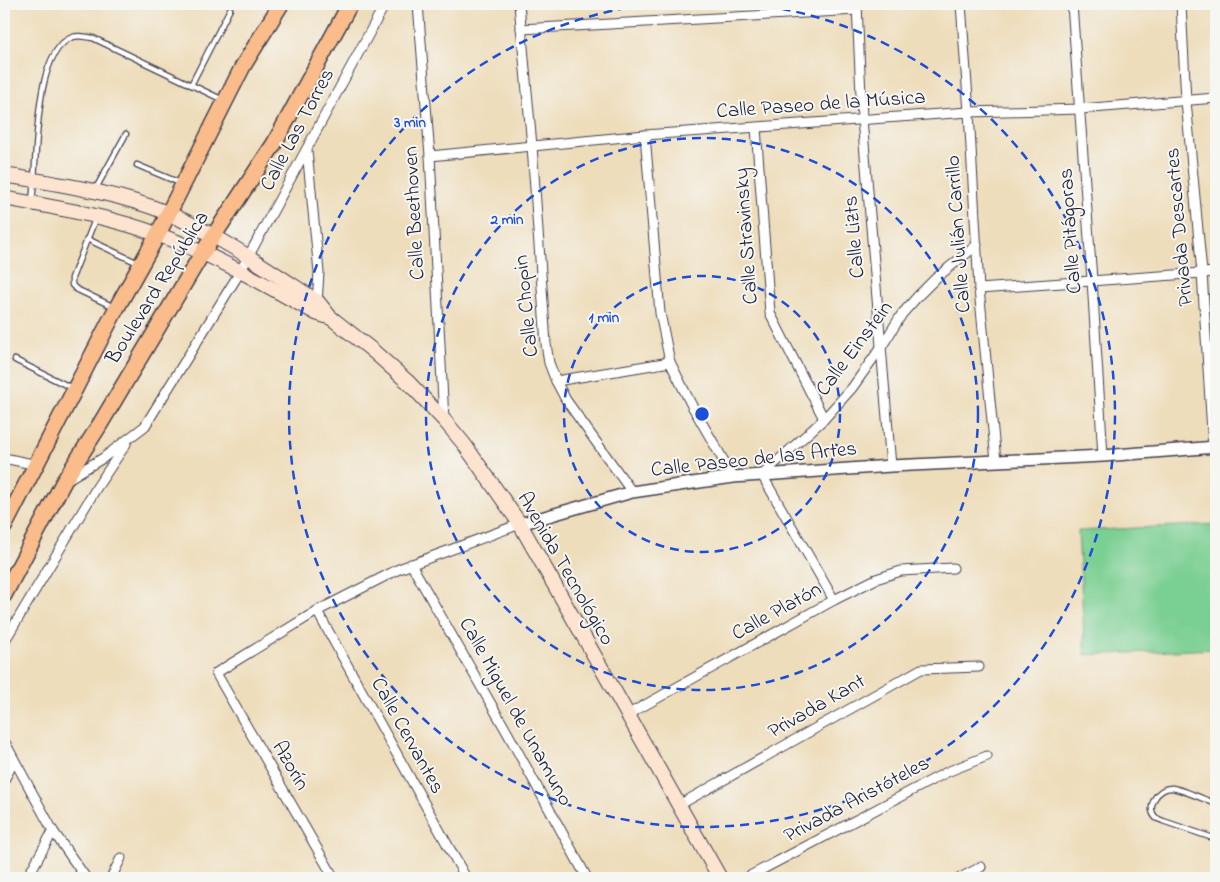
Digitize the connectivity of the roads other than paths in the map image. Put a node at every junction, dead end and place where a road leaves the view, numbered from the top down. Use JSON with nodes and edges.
{"nodes":[{"id":1,"x":281,"y":4,"type":"edge"},
{"id":2,"x":350,"y":4,"type":"edge"},
{"id":3,"x":385,"y":4,"type":"edge"},
{"id":4,"x":418,"y":4,"type":"edge"},
{"id":5,"x":519,"y":4,"type":"edge"},
{"id":6,"x":961,"y":4,"type":"edge"},
{"id":7,"x":1072,"y":4,"type":"edge"},
{"id":8,"x":1181,"y":4,"type":"edge"},
{"id":9,"x":857,"y":7,"type":"edge"},
{"id":10,"x":230,"y":9,"type":"dead end"},
{"id":11,"x":522,"y":29,"type":"junction"},
{"id":12,"x":191,"y":85,"type":"junction"},
{"id":13,"x":1216,"y":98,"type":"edge"},
{"id":14,"x":1186,"y":100,"type":"junction"},
{"id":15,"x":225,"y":101,"type":"junction"},
{"id":16,"x":1080,"y":109,"type":"junction"},
{"id":17,"x":969,"y":112,"type":"junction"},
{"id":18,"x":862,"y":119,"type":"junction"},
{"id":19,"x":756,"y":128,"type":"junction"},
{"id":20,"x":126,"y":134,"type":"dead end"},
{"id":21,"x":645,"y":134,"type":"junction"},
{"id":22,"x":532,"y":146,"type":"junction"},
{"id":23,"x":307,"y":149,"type":"junction"},
{"id":24,"x":430,"y":156,"type":"junction"},
{"id":25,"x":137,"y":165,"type":"dead end"},
{"id":26,"x":4,"y":175,"type":"edge"},
{"id":27,"x":35,"y":180,"type":"junction"},
{"id":28,"x":183,"y":184,"type":"junction"},
{"id":29,"x":94,"y":192,"type":"junction"},
{"id":30,"x":4,"y":198,"type":"edge"},
{"id":31,"x":32,"y":204,"type":"junction"},
{"id":32,"x":168,"y":214,"type":"junction"},
{"id":33,"x":96,"y":216,"type":"junction"},
{"id":34,"x":158,"y":234,"type":"junction"},
{"id":35,"x":215,"y":236,"type":"junction"},
{"id":36,"x":87,"y":239,"type":"junction"},
{"id":37,"x":976,"y":245,"type":"junction"},
{"id":38,"x":203,"y":252,"type":"junction"},
{"id":39,"x":248,"y":256,"type":"junction"},
{"id":40,"x":141,"y":264,"type":"junction"},
{"id":41,"x":240,"y":272,"type":"junction"},
{"id":42,"x":1216,"y":272,"type":"edge"},
{"id":43,"x":1202,"y":273,"type":"junction"},
{"id":44,"x":1092,"y":280,"type":"junction"},
{"id":45,"x":979,"y":289,"type":"junction"},
{"id":46,"x":116,"y":308,"type":"junction"},
{"id":47,"x":316,"y":308,"type":"junction"},
{"id":48,"x":882,"y":346,"type":"junction"},
{"id":49,"x":15,"y":360,"type":"dead end"},
{"id":50,"x":670,"y":362,"type":"junction"},
{"id":51,"x":556,"y":381,"type":"junction"},
{"id":52,"x":75,"y":389,"type":"junction"},
{"id":53,"x":824,"y":419,"type":"junction"},
{"id":54,"x":444,"y":420,"type":"junction"},
{"id":55,"x":129,"y":440,"type":"junction"},
{"id":56,"x":1215,"y":448,"type":"edge"},
{"id":57,"x":1103,"y":456,"type":"junction"},
{"id":58,"x":4,"y":458,"type":"edge"},
{"id":59,"x":996,"y":462,"type":"junction"},
{"id":60,"x":37,"y":465,"type":"junction"},
{"id":61,"x":891,"y":466,"type":"junction"},
{"id":62,"x":762,"y":475,"type":"junction"},
{"id":63,"x":733,"y":477,"type":"junction"},
{"id":64,"x":64,"y":481,"type":"junction"},
{"id":65,"x":632,"y":492,"type":"junction"},
{"id":66,"x":520,"y":524,"type":"junction"},
{"id":67,"x":4,"y":527,"type":"edge"},
{"id":68,"x":411,"y":564,"type":"junction"},
{"id":69,"x":953,"y":568,"type":"dead end"},
{"id":70,"x":4,"y":595,"type":"edge"},
{"id":71,"x":834,"y":600,"type":"junction"},
{"id":72,"x":317,"y":611,"type":"junction"},
{"id":73,"x":4,"y":642,"type":"edge"},
{"id":74,"x":979,"y":667,"type":"dead end"},
{"id":75,"x":216,"y":672,"type":"joint"},
{"id":76,"x":627,"y":716,"type":"junction"},
{"id":77,"x":4,"y":741,"type":"edge"},
{"id":78,"x":987,"y":756,"type":"dead end"},
{"id":79,"x":14,"y":761,"type":"junction"},
{"id":80,"x":4,"y":780,"type":"edge"},
{"id":81,"x":1216,"y":804,"type":"edge"},
{"id":82,"x":679,"y":805,"type":"junction"},
{"id":83,"x":53,"y":831,"type":"junction"},
{"id":84,"x":1216,"y":839,"type":"edge"},
{"id":85,"x":121,"y":858,"type":"dead end"},
{"id":86,"x":982,"y":867,"type":"dead end"},
{"id":87,"x":27,"y":878,"type":"edge"},
{"id":88,"x":86,"y":878,"type":"edge"},
{"id":89,"x":111,"y":878,"type":"edge"},
{"id":90,"x":334,"y":878,"type":"edge"},
{"id":91,"x":466,"y":878,"type":"edge"},
{"id":92,"x":587,"y":878,"type":"edge"},
{"id":93,"x":720,"y":878,"type":"edge"},
{"id":94,"x":746,"y":878,"type":"edge"},
{"id":95,"x":960,"y":878,"type":"edge"}],
"edges":[{"from":1,"to":15,"type":"main road","name":"Boulevard República"},
{"from":2,"to":35,"type":"main road","name":"Boulevard República"},
{"from":3,"to":23,"type":"street","name":"Calle Las Torres"},
{"from":4,"to":24,"type":"street","name":"Calle Beethoven"},
{"from":5,"to":11,"type":"street","name":"Calle Chopin"},
{"from":6,"to":17,"type":"street","name":"Calle Julián Carrillo"},
{"from":7,"to":16,"type":"street","name":"Calle Pitágoras"},
{"from":8,"to":14,"type":"street","name":"Privada Descartes"},
{"from":9,"to":11,"type":"street"},
{"from":9,"to":18,"type":"street","name":"Calle Lizts"},
{"from":10,"to":12,"type":"lane"},
{"from":11,"to":22,"type":"street","name":"Calle Chopin"},
{"from":12,"to":15,"type":"lane"},
{"from":12,"to":27,"type":"lane"},
{"from":13,"to":14,"type":"street","name":"Calle Paseo de la Música"},
{"from":14,"to":16,"type":"street","name":"Calle Paseo de la Música"},
{"from":14,"to":43,"type":"street","name":"Privada Descartes"},
{"from":15,"to":28,"type":"main road","name":"Boulevard República"},
{"from":16,"to":17,"type":"street","name":"Calle Paseo de la Música"},
{"from":16,"to":44,"type":"street","name":"Calle Pitágoras"},
{"from":17,"to":18,"type":"street","name":"Calle Paseo de la Música"},
{"from":17,"to":37,"type":"street","name":"Calle Julián Carrillo"},
{"from":18,"to":19,"type":"street","name":"Calle Paseo de la Música"},
{"from":18,"to":48,"type":"street","name":"Calle Lizts"},
{"from":19,"to":21,"type":"street","name":"Calle Paseo de la Música"},
{"from":19,"to":53,"type":"street","name":"Calle Stravinsky"},
{"from":20,"to":29,"type":"lane"},
{"from":21,"to":22,"type":"street","name":"Calle Paseo de la Música"},
{"from":21,"to":50,"type":"street"},
{"from":22,"to":24,"type":"street","name":"Calle Paseo de la Música"},
{"from":22,"to":51,"type":"street","name":"Calle Chopin"},
{"from":23,"to":39,"type":"street","name":"Calle Las Torres"},
{"from":23,"to":47,"type":"street"},
{"from":24,"to":54,"type":"street","name":"Calle Beethoven"},
{"from":25,"to":28,"type":"lane"},
{"from":26,"to":27,"type":"main road"},
{"from":27,"to":29,"type":"main road"},
{"from":27,"to":31,"type":"lane"},
{"from":28,"to":32,"type":"main road","name":"Boulevard República"},
{"from":29,"to":32,"type":"main road"},
{"from":30,"to":31,"type":"main road"},
{"from":31,"to":33,"type":"main road"},
{"from":32,"to":34,"type":"main road","name":"Boulevard República"},
{"from":32,"to":35,"type":"main road"},
{"from":33,"to":34,"type":"main road"},
{"from":33,"to":36,"type":"lane"},
{"from":34,"to":38,"type":"main road"},
{"from":34,"to":40,"type":"main road","name":"Boulevard República"},
{"from":35,"to":38,"type":"main road","name":"Boulevard República"},
{"from":35,"to":39,"type":"main road"},
{"from":36,"to":40,"type":"lane"},
{"from":36,"to":46,"type":"lane"},
{"from":37,"to":45,"type":"street","name":"Calle Julián Carrillo"},
{"from":37,"to":48,"type":"street","name":"Calle Einstein"},
{"from":38,"to":41,"type":"main road"},
{"from":38,"to":64,"type":"main road","name":"Boulevard República"},
{"from":39,"to":41,"type":"street","name":"Calle Las Torres"},
{"from":39,"to":47,"type":"main road"},
{"from":40,"to":46,"type":"main road","name":"Boulevard República"},
{"from":41,"to":47,"type":"main road"},
{"from":41,"to":55,"type":"street","name":"Calle Las Torres"},
{"from":42,"to":43,"type":"street"},
{"from":43,"to":44,"type":"street"},
{"from":43,"to":56,"type":"street","name":"Privada Descartes"},
{"from":44,"to":45,"type":"street"},
{"from":44,"to":57,"type":"street","name":"Calle Pitágoras"},
{"from":45,"to":59,"type":"street","name":"Calle Julián Carrillo"},
{"from":46,"to":52,"type":"main road","name":"Boulevard República"},
{"from":47,"to":54,"type":"main road","name":"Avenida Tecnológico"},
{"from":48,"to":53,"type":"street","name":"Calle Einstein"},
{"from":48,"to":61,"type":"street","name":"Calle Lizts"},
{"from":49,"to":52,"type":"lane"},
{"from":50,"to":51,"type":"street"},
{"from":50,"to":63,"type":"street"},
{"from":51,"to":65,"type":"street","name":"Calle Chopin"},
{"from":52,"to":60,"type":"main road","name":"Boulevard República"},
{"from":53,"to":62,"type":"street","name":"Calle Einstein"},
{"from":54,"to":66,"type":"main road","name":"Avenida Tecnológico"},
{"from":55,"to":64,"type":"street"},
{"from":55,"to":73,"type":"street"},
{"from":56,"to":57,"type":"street","name":"Calle Paseo de las Artes"},
{"from":57,"to":59,"type":"street","name":"Calle Paseo de las Artes"},
{"from":58,"to":60,"type":"street"},
{"from":59,"to":61,"type":"street","name":"Calle Paseo de las Artes"},
{"from":60,"to":67,"type":"main road","name":"Boulevard República"},
{"from":61,"to":62,"type":"street","name":"Calle Paseo de las Artes"},
{"from":62,"to":63,"type":"street","name":"Calle Paseo de las Artes"},
{"from":62,"to":71,"type":"street"},
{"from":63,"to":65,"type":"street","name":"Calle Paseo de las Artes"},
{"from":64,"to":70,"type":"main road","name":"Boulevard República"},
{"from":65,"to":66,"type":"street","name":"Calle Paseo de las Artes"},
{"from":66,"to":68,"type":"street","name":"Calle Paseo de las Artes"},
{"from":66,"to":76,"type":"main road","name":"Avenida Tecnológico"},
{"from":68,"to":72,"type":"street","name":"Calle Paseo de las Artes"},
{"from":68,"to":92,"type":"street","name":"Calle Miguel de Unamuno"},
{"from":69,"to":71,"type":"street","name":"Calle Platón"},
{"from":71,"to":76,"type":"street","name":"Calle Platón"},
{"from":72,"to":75,"type":"street","name":"Calle Paseo de las Artes"},
{"from":72,"to":91,"type":"street","name":"Calle Cervantes"},
{"from":74,"to":82,"type":"street","name":"Privada Kant"},
{"from":75,"to":90,"type":"street","name":"Azorín"},
{"from":76,"to":82,"type":"main road","name":"Avenida Tecnológico"},
{"from":77,"to":79,"type":"street"},
{"from":78,"to":94,"type":"street","name":"Privada Aristóteles"},
{"from":79,"to":80,"type":"street"},
{"from":79,"to":83,"type":"street"},
{"from":81,"to":84,"type":"lane"},
{"from":82,"to":93,"type":"main road","name":"Avenida Tecnológico"},
{"from":83,"to":87,"type":"street"},
{"from":83,"to":88,"type":"street"},
{"from":85,"to":89,"type":"street"},
{"from":86,"to":95,"type":"street"}]}
